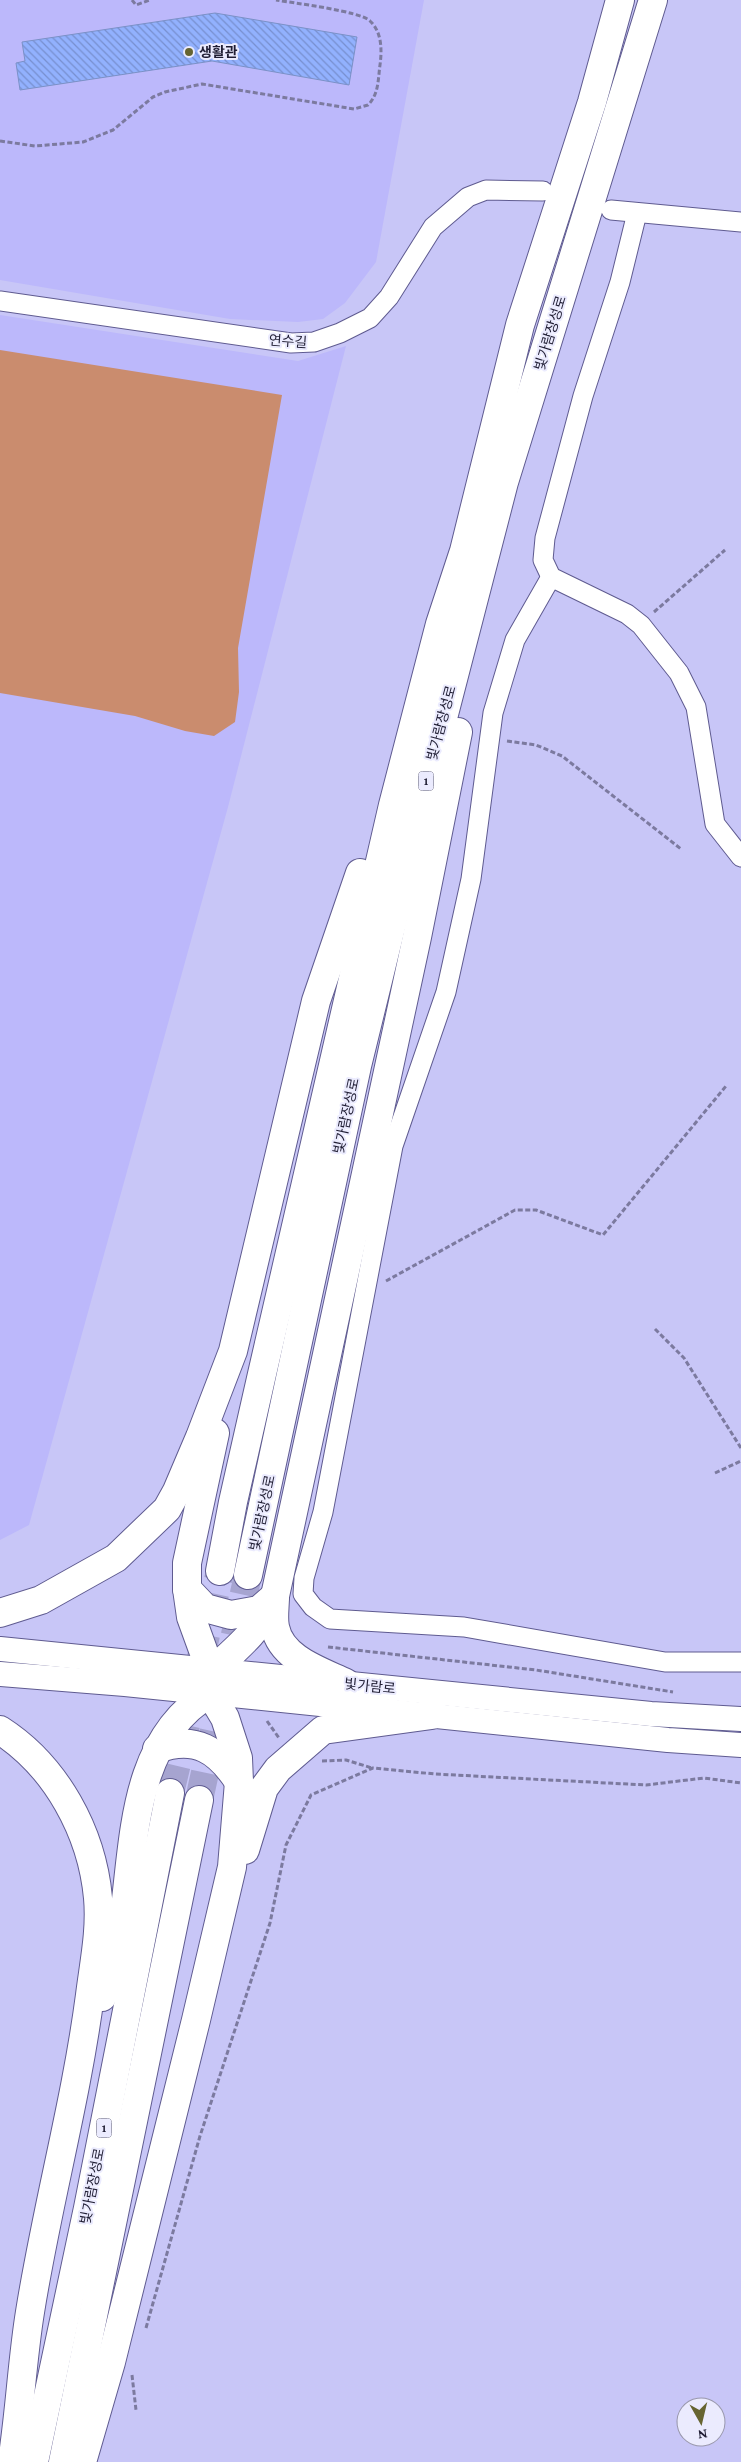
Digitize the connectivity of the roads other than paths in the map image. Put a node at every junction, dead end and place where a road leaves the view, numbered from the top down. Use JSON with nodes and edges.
{"nodes":[{"id":1,"x":620,"y":0,"type":"edge"},
{"id":2,"x":653,"y":0,"type":"edge"},
{"id":3,"x":543,"y":191,"type":"dead end"},
{"id":4,"x":611,"y":210,"type":"dead end"},
{"id":5,"x":637,"y":213,"type":"junction"},
{"id":6,"x":741,"y":222,"type":"edge"},
{"id":7,"x":0,"y":301,"type":"edge"},
{"id":8,"x":527,"y":408,"type":"junction"},
{"id":9,"x":485,"y":465,"type":"junction"},
{"id":10,"x":551,"y":577,"type":"junction"},
{"id":11,"x":741,"y":856,"type":"edge"},
{"id":12,"x":233,"y":1351,"type":"junction"},
{"id":13,"x":220,"y":1570,"type":"tunnel mouth"},
{"id":14,"x":248,"y":1575,"type":"tunnel mouth"},
{"id":15,"x":187,"y":1588,"type":"junction"},
{"id":16,"x":275,"y":1596,"type":"junction"},
{"id":17,"x":0,"y":1613,"type":"edge"},
{"id":18,"x":0,"y":1649,"type":"edge"},
{"id":19,"x":741,"y":1662,"type":"edge"},
{"id":20,"x":0,"y":1674,"type":"edge"},
{"id":21,"x":210,"y":1682,"type":"junction"},
{"id":22,"x":346,"y":1684,"type":"junction"},
{"id":23,"x":432,"y":1715,"type":"junction"},
{"id":24,"x":741,"y":1719,"type":"edge"},
{"id":25,"x":0,"y":1730,"type":"edge"},
{"id":26,"x":741,"y":1745,"type":"edge"},
{"id":27,"x":157,"y":1749,"type":"junction"},
{"id":28,"x":239,"y":1782,"type":"junction"},
{"id":29,"x":170,"y":1793,"type":"tunnel mouth"},
{"id":30,"x":199,"y":1800,"type":"tunnel mouth"},
{"id":31,"x":232,"y":1867,"type":"junction"},
{"id":32,"x":82,"y":2054,"type":"junction"},
{"id":33,"x":12,"y":2462,"type":"edge"},
{"id":34,"x":34,"y":2462,"type":"edge"},
{"id":35,"x":64,"y":2462,"type":"edge"},
{"id":36,"x":82,"y":2462,"type":"edge"}],
"edges":[{"from":1,"to":9,"type":"highway","name":"빛가람장성로","number":"1"},
{"from":2,"to":8,"type":"highway","name":"빛가람장성로","number":"1"},
{"from":3,"to":7,"type":"street","name":"연수길"},
{"from":4,"to":5,"type":"street"},
{"from":5,"to":6,"type":"street"},
{"from":5,"to":10,"type":"street"},
{"from":8,"to":14,"type":"highway","name":"빛가람장성로","number":"1"},
{"from":8,"to":16,"type":"highway"},
{"from":9,"to":12,"type":"highway"},
{"from":9,"to":13,"type":"highway","name":"빛가람장성로","number":"1"},
{"from":10,"to":11,"type":"street"},
{"from":10,"to":19,"type":"street"},
{"from":12,"to":15,"type":"highway"},
{"from":12,"to":17,"type":"highway"},
{"from":15,"to":16,"type":"highway"},
{"from":15,"to":21,"type":"highway"},
{"from":16,"to":21,"type":"highway"},
{"from":16,"to":22,"type":"highway"},
{"from":18,"to":21,"type":"main road","name":"빛가람로"},
{"from":20,"to":21,"type":"main road","name":"빛가람로"},
{"from":21,"to":22,"type":"main road","name":"빛가람로"},
{"from":21,"to":23,"type":"main road","name":"빛가람로"},
{"from":21,"to":27,"type":"highway"},
{"from":21,"to":28,"type":"highway"},
{"from":22,"to":24,"type":"main road","name":"빛가람로"},
{"from":23,"to":26,"type":"main road","name":"빛가람로"},
{"from":23,"to":31,"type":"highway"},
{"from":25,"to":32,"type":"highway"},
{"from":27,"to":28,"type":"highway"},
{"from":27,"to":32,"type":"highway"},
{"from":28,"to":31,"type":"highway"},
{"from":29,"to":34,"type":"highway","name":"빛가람장성로","number":"1"},
{"from":30,"to":35,"type":"highway","name":"빛가람장성로","number":"1"},
{"from":31,"to":36,"type":"highway"},
{"from":32,"to":33,"type":"highway"}]}
